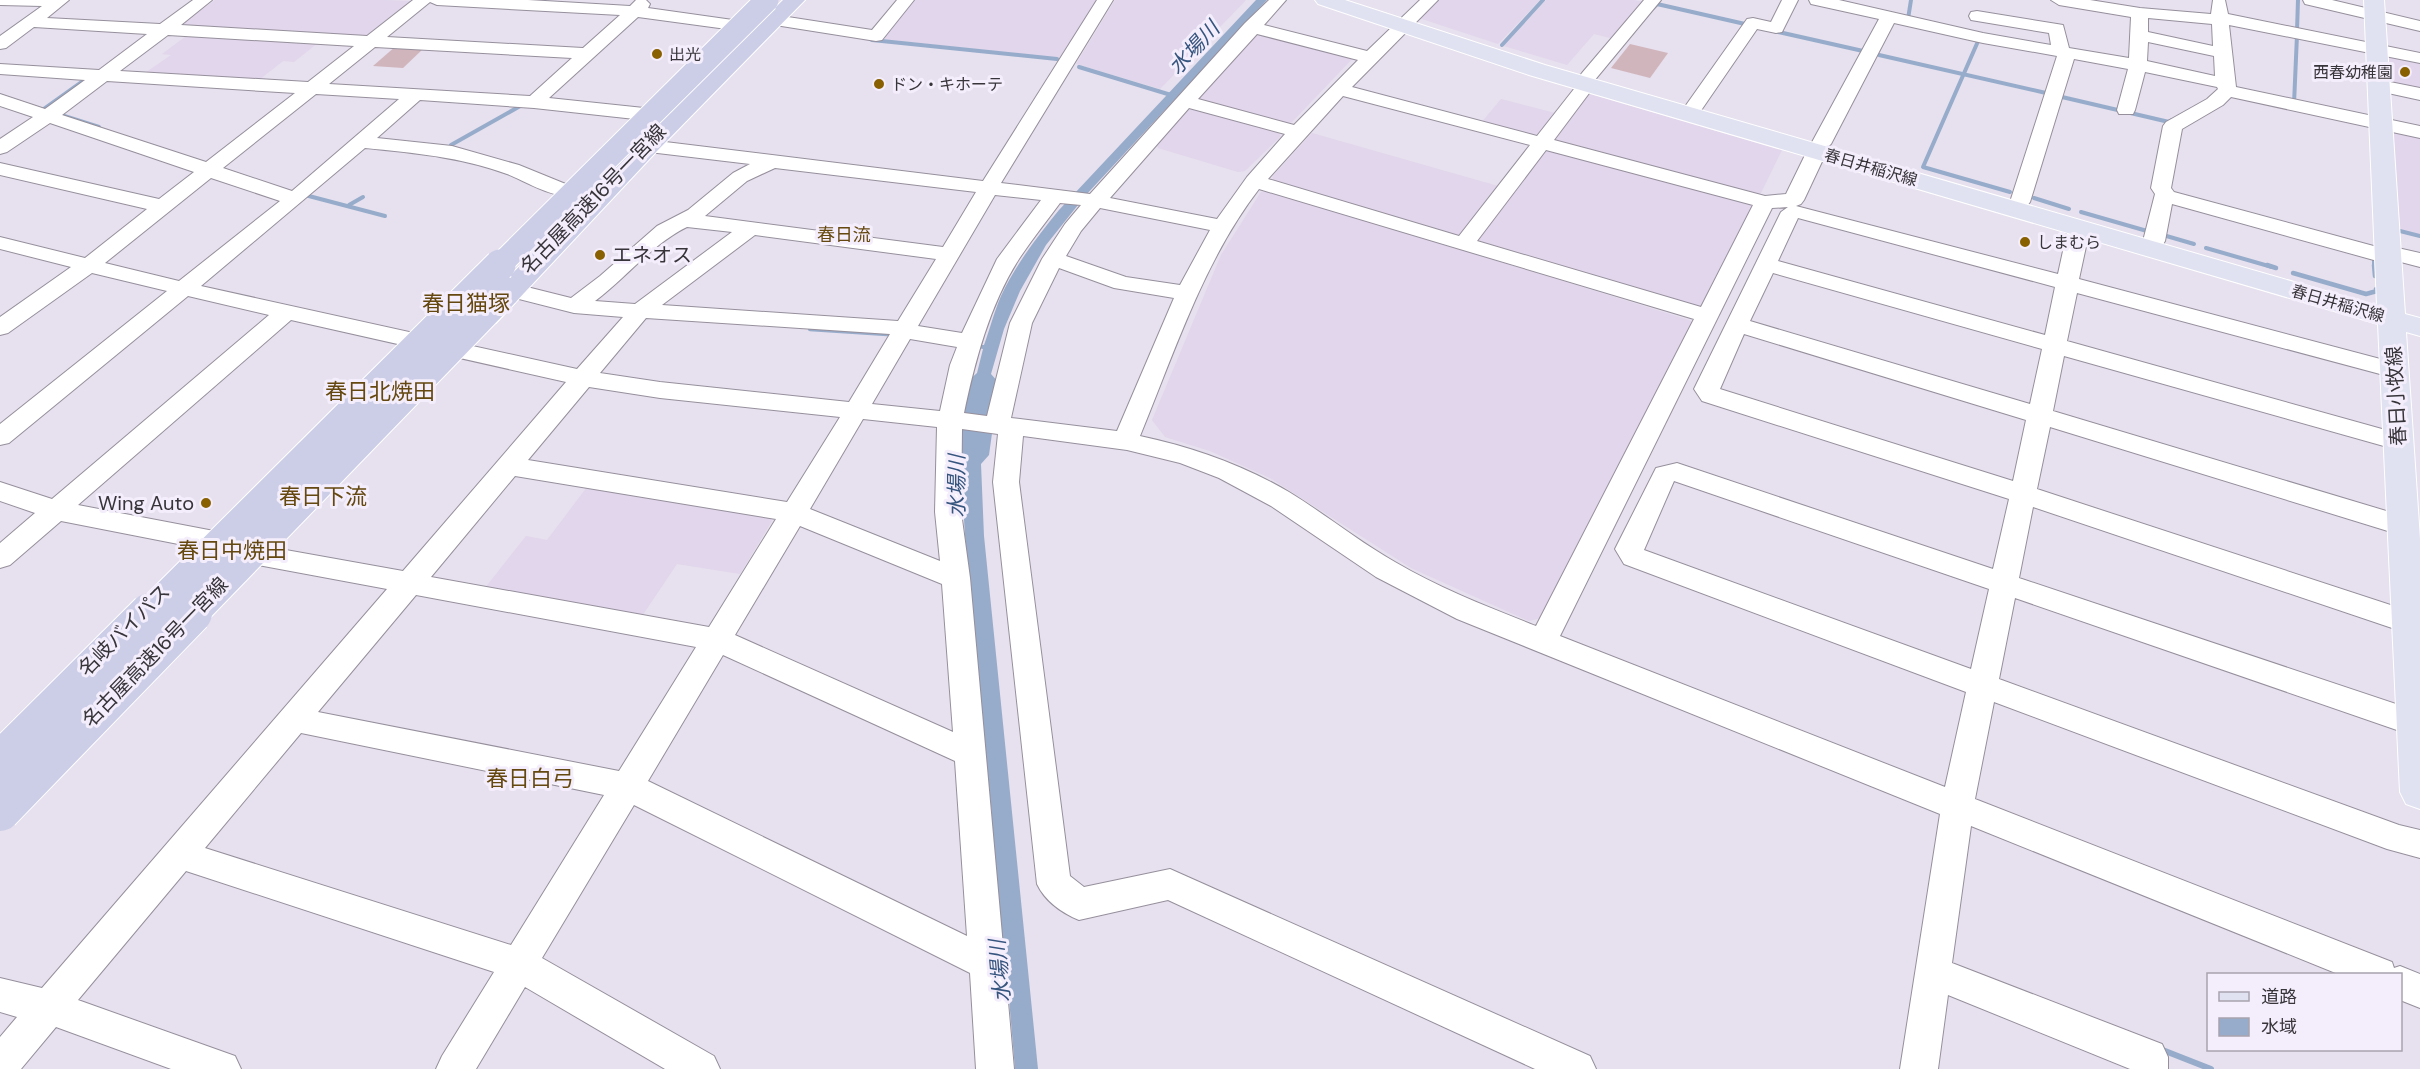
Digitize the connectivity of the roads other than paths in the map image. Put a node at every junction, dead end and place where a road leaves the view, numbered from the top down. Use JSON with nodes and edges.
{"nodes":[{"id":1,"x":0,"y":0,"type":"edge"},
{"id":2,"x":60,"y":0,"type":"edge"},
{"id":3,"x":204,"y":0,"type":"edge"},
{"id":4,"x":423,"y":0,"type":"edge"},
{"id":5,"x":437,"y":0,"type":"edge"},
{"id":6,"x":906,"y":0,"type":"edge"},
{"id":7,"x":1105,"y":0,"type":"edge"},
{"id":8,"x":1278,"y":0,"type":"edge"},
{"id":9,"x":1325,"y":0,"type":"edge"},
{"id":10,"x":1345,"y":0,"type":"edge"},
{"id":11,"x":1430,"y":0,"type":"edge"},
{"id":12,"x":1652,"y":0,"type":"edge"},
{"id":13,"x":1790,"y":0,"type":"edge"},
{"id":14,"x":1816,"y":0,"type":"edge"},
{"id":15,"x":2059,"y":0,"type":"edge"},
{"id":16,"x":2219,"y":0,"type":"edge"},
{"id":17,"x":2311,"y":0,"type":"edge"},
{"id":18,"x":776,"y":4,"type":"edge"},
{"id":19,"x":641,"y":5,"type":"edge"},
{"id":20,"x":1862,"y":5,"type":"edge"},
{"id":21,"x":1978,"y":8,"type":"edge"},
{"id":22,"x":2375,"y":8,"type":"edge"},
{"id":23,"x":2144,"y":9,"type":"edge"},
{"id":24,"x":1889,"y":16,"type":"junction"},
{"id":25,"x":2221,"y":19,"type":"junction"},
{"id":26,"x":30,"y":22,"type":"junction"},
{"id":27,"x":1405,"y":23,"type":"junction"},
{"id":28,"x":734,"y":25,"type":"junction"},
{"id":29,"x":2420,"y":26,"type":"edge"},
{"id":30,"x":1251,"y":27,"type":"junction"},
{"id":31,"x":164,"y":30,"type":"junction"},
{"id":32,"x":1976,"y":35,"type":"junction"},
{"id":33,"x":2139,"y":35,"type":"junction"},
{"id":34,"x":370,"y":42,"type":"junction"},
{"id":35,"x":0,"y":44,"type":"edge"},
{"id":36,"x":2377,"y":49,"type":"junction"},
{"id":37,"x":2064,"y":52,"type":"junction"},
{"id":38,"x":2223,"y":53,"type":"junction"},
{"id":39,"x":588,"y":54,"type":"junction"},
{"id":40,"x":1369,"y":57,"type":"junction"},
{"id":41,"x":2420,"y":58,"type":"edge"},
{"id":42,"x":2138,"y":65,"type":"junction"},
{"id":43,"x":0,"y":69,"type":"edge"},
{"id":44,"x":101,"y":75,"type":"junction"},
{"id":45,"x":1588,"y":81,"type":"junction"},
{"id":46,"x":2379,"y":86,"type":"junction"},
{"id":47,"x":2226,"y":87,"type":"junction"},
{"id":48,"x":311,"y":88,"type":"junction"},
{"id":49,"x":701,"y":88,"type":"junction"},
{"id":50,"x":1339,"y":89,"type":"junction"},
{"id":51,"x":2420,"y":94,"type":"edge"},
{"id":52,"x":416,"y":95,"type":"junction"},
{"id":53,"x":0,"y":100,"type":"edge"},
{"id":54,"x":1185,"y":100,"type":"junction"},
{"id":55,"x":534,"y":102,"type":"junction"},
{"id":56,"x":1694,"y":108,"type":"junction"},
{"id":57,"x":2126,"y":110,"type":"dead end"},
{"id":58,"x":53,"y":112,"type":"junction"},
{"id":59,"x":644,"y":114,"type":"junction"},
{"id":60,"x":2382,"y":124,"type":"junction"},
{"id":61,"x":1298,"y":132,"type":"junction"},
{"id":62,"x":2420,"y":132,"type":"edge"},
{"id":63,"x":361,"y":142,"type":"junction"},
{"id":64,"x":1541,"y":142,"type":"junction"},
{"id":65,"x":649,"y":146,"type":"junction"},
{"id":66,"x":0,"y":148,"type":"edge"},
{"id":67,"x":1819,"y":148,"type":"junction"},
{"id":68,"x":773,"y":161,"type":"junction"},
{"id":69,"x":214,"y":165,"type":"junction"},
{"id":70,"x":0,"y":169,"type":"edge"},
{"id":71,"x":1254,"y":181,"type":"junction"},
{"id":72,"x":989,"y":187,"type":"junction"},
{"id":73,"x":566,"y":191,"type":"junction"},
{"id":74,"x":301,"y":194,"type":"junction"},
{"id":75,"x":1059,"y":196,"type":"junction"},
{"id":76,"x":2166,"y":196,"type":"junction"},
{"id":77,"x":1091,"y":200,"type":"junction"},
{"id":78,"x":1765,"y":202,"type":"junction"},
{"id":79,"x":2020,"y":202,"type":"junction"},
{"id":80,"x":162,"y":206,"type":"junction"},
{"id":81,"x":686,"y":220,"type":"junction"},
{"id":82,"x":1223,"y":226,"type":"junction"},
{"id":83,"x":2079,"y":228,"type":"junction"},
{"id":84,"x":750,"y":229,"type":"junction"},
{"id":85,"x":2154,"y":240,"type":"junction"},
{"id":86,"x":0,"y":243,"type":"edge"},
{"id":87,"x":1464,"y":244,"type":"junction"},
{"id":88,"x":949,"y":254,"type":"junction"},
{"id":89,"x":2389,"y":255,"type":"junction"},
{"id":90,"x":1053,"y":260,"type":"junction"},
{"id":91,"x":2420,"y":260,"type":"edge"},
{"id":92,"x":90,"y":264,"type":"junction"},
{"id":93,"x":1766,"y":264,"type":"junction"},
{"id":94,"x":2068,"y":283,"type":"junction"},
{"id":95,"x":185,"y":289,"type":"junction"},
{"id":96,"x":512,"y":290,"type":"junction"},
{"id":97,"x":1188,"y":293,"type":"junction"},
{"id":98,"x":574,"y":306,"type":"junction"},
{"id":99,"x":287,"y":311,"type":"junction"},
{"id":100,"x":640,"y":311,"type":"junction"},
{"id":101,"x":1707,"y":316,"type":"junction"},
{"id":102,"x":2406,"y":318,"type":"edge"},
{"id":103,"x":1737,"y":324,"type":"junction"},
{"id":104,"x":0,"y":328,"type":"edge"},
{"id":105,"x":905,"y":329,"type":"junction"},
{"id":106,"x":416,"y":339,"type":"junction"},
{"id":107,"x":972,"y":342,"type":"junction"},
{"id":108,"x":2054,"y":345,"type":"junction"},
{"id":109,"x":454,"y":350,"type":"junction"},
{"id":110,"x":2395,"y":370,"type":"junction"},
{"id":111,"x":582,"y":378,"type":"junction"},
{"id":112,"x":856,"y":411,"type":"junction"},
{"id":113,"x":2040,"y":415,"type":"junction"},
{"id":114,"x":950,"y":420,"type":"junction"},
{"id":115,"x":1004,"y":426,"type":"junction"},
{"id":116,"x":0,"y":437,"type":"edge"},
{"id":117,"x":1126,"y":440,"type":"junction"},
{"id":118,"x":2398,"y":442,"type":"junction"},
{"id":119,"x":508,"y":466,"type":"junction"},
{"id":120,"x":0,"y":491,"type":"edge"},
{"id":121,"x":2023,"y":494,"type":"junction"},
{"id":122,"x":55,"y":510,"type":"junction"},
{"id":123,"x":794,"y":513,"type":"junction"},
{"id":124,"x":2409,"y":513,"type":"edge"},
{"id":125,"x":214,"y":541,"type":"junction"},
{"id":126,"x":258,"y":555,"type":"junction"},
{"id":127,"x":0,"y":558,"type":"edge"},
{"id":128,"x":2413,"y":567,"type":"edge"},
{"id":129,"x":956,"y":578,"type":"junction"},
{"id":130,"x":409,"y":583,"type":"junction"},
{"id":131,"x":2004,"y":583,"type":"junction"},
{"id":132,"x":2408,"y":622,"type":"junction"},
{"id":133,"x":717,"y":640,"type":"junction"},
{"id":134,"x":1542,"y":642,"type":"junction"},
{"id":135,"x":1982,"y":685,"type":"junction"},
{"id":136,"x":71,"y":690,"type":"junction"},
{"id":137,"x":293,"y":719,"type":"junction"},
{"id":138,"x":2418,"y":725,"type":"edge"},
{"id":139,"x":0,"y":753,"type":"edge"},
{"id":140,"x":969,"y":753,"type":"junction"},
{"id":141,"x":0,"y":762,"type":"edge"},
{"id":142,"x":0,"y":783,"type":"edge"},
{"id":143,"x":627,"y":786,"type":"junction"},
{"id":144,"x":2420,"y":792,"type":"edge"},
{"id":145,"x":1956,"y":807,"type":"junction"},
{"id":146,"x":0,"y":813,"type":"edge"},
{"id":147,"x":0,"y":826,"type":"edge"},
{"id":148,"x":2420,"y":844,"type":"edge"},
{"id":149,"x":179,"y":854,"type":"junction"},
{"id":150,"x":986,"y":963,"type":"junction"},
{"id":151,"x":519,"y":964,"type":"junction"},
{"id":152,"x":1932,"y":972,"type":"junction"},
{"id":153,"x":2374,"y":973,"type":"edge"},
{"id":154,"x":2402,"y":984,"type":"edge"},
{"id":155,"x":2420,"y":991,"type":"edge"},
{"id":156,"x":0,"y":995,"type":"edge"},
{"id":157,"x":49,"y":1007,"type":"junction"},
{"id":158,"x":0,"y":1065,"type":"edge"},
{"id":159,"x":222,"y":1069,"type":"edge"},
{"id":160,"x":455,"y":1069,"type":"edge"},
{"id":161,"x":701,"y":1069,"type":"edge"},
{"id":162,"x":995,"y":1069,"type":"edge"},
{"id":163,"x":1577,"y":1069,"type":"edge"},
{"id":164,"x":1918,"y":1069,"type":"edge"},
{"id":165,"x":2150,"y":1069,"type":"edge"}],
"edges":[{"from":1,"to":2,"type":"street"},
{"from":2,"to":26,"type":"street"},
{"from":3,"to":31,"type":"street"},
{"from":4,"to":34,"type":"street"},
{"from":5,"to":19,"type":"street"},
{"from":6,"to":18,"type":"street"},
{"from":7,"to":72,"type":"street"},
{"from":8,"to":30,"type":"street"},
{"from":9,"to":27,"type":"main road","name":"春日井稲沢線"},
{"from":10,"to":27,"type":"main road","name":"春日井稲沢線"},
{"from":11,"to":27,"type":"street"},
{"from":12,"to":45,"type":"street"},
{"from":13,"to":56,"type":"street"},
{"from":14,"to":20,"type":"street"},
{"from":15,"to":23,"type":"street"},
{"from":16,"to":25,"type":"street"},
{"from":17,"to":22,"type":"street"},
{"from":18,"to":28,"type":"highway","name":"名岐バイパス"},
{"from":18,"to":49,"type":"highway","name":"名古屋高速16号一宮線"},
{"from":18,"to":65,"type":"highway"},
{"from":18,"to":136,"type":"highway","name":"名古屋高速16号一宮線","bridge":true},
{"from":19,"to":28,"type":"street"},
{"from":19,"to":39,"type":"street"},
{"from":20,"to":24,"type":"street"},
{"from":21,"to":32,"type":"street"},
{"from":21,"to":37,"type":"street"},
{"from":22,"to":29,"type":"street"},
{"from":22,"to":36,"type":"main road","name":"春日小牧線"},
{"from":23,"to":25,"type":"street"},
{"from":23,"to":33,"type":"street"},
{"from":24,"to":32,"type":"street"},
{"from":24,"to":67,"type":"street"},
{"from":25,"to":36,"type":"street"},
{"from":25,"to":38,"type":"street"},
{"from":26,"to":31,"type":"street"},
{"from":26,"to":35,"type":"street"},
{"from":27,"to":40,"type":"street"},
{"from":27,"to":45,"type":"main road","name":"春日井稲沢線"},
{"from":28,"to":59,"type":"highway","name":"名岐バイパス"},
{"from":30,"to":40,"type":"street"},
{"from":30,"to":54,"type":"street"},
{"from":31,"to":34,"type":"street"},
{"from":31,"to":44,"type":"street"},
{"from":32,"to":37,"type":"street"},
{"from":33,"to":38,"type":"street"},
{"from":33,"to":42,"type":"street"},
{"from":34,"to":39,"type":"street"},
{"from":34,"to":48,"type":"street"},
{"from":36,"to":41,"type":"street"},
{"from":36,"to":46,"type":"main road","name":"春日小牧線"},
{"from":37,"to":42,"type":"street"},
{"from":37,"to":79,"type":"street"},
{"from":38,"to":47,"type":"street"},
{"from":39,"to":55,"type":"street"},
{"from":40,"to":50,"type":"street"},
{"from":42,"to":47,"type":"street"},
{"from":42,"to":57,"type":"street"},
{"from":43,"to":44,"type":"street"},
{"from":44,"to":48,"type":"street"},
{"from":44,"to":58,"type":"street"},
{"from":45,"to":56,"type":"main road","name":"春日井稲沢線"},
{"from":45,"to":64,"type":"street"},
{"from":45,"to":67,"type":"main road","name":"春日井稲沢線"},
{"from":46,"to":51,"type":"street"},
{"from":46,"to":60,"type":"main road","name":"春日小牧線"},
{"from":47,"to":60,"type":"street"},
{"from":47,"to":76,"type":"street"},
{"from":48,"to":52,"type":"street"},
{"from":48,"to":69,"type":"street"},
{"from":49,"to":146,"type":"highway","name":"名古屋高速16号一宮線","bridge":true},
{"from":49,"to":146,"type":"highway"},
{"from":50,"to":61,"type":"street"},
{"from":50,"to":64,"type":"street"},
{"from":52,"to":55,"type":"street"},
{"from":52,"to":63,"type":"street"},
{"from":53,"to":58,"type":"street"},
{"from":54,"to":61,"type":"street"},
{"from":54,"to":77,"type":"street"},
{"from":55,"to":59,"type":"street"},
{"from":56,"to":67,"type":"main road","name":"春日井稲沢線"},
{"from":58,"to":66,"type":"street"},
{"from":58,"to":69,"type":"street"},
{"from":59,"to":73,"type":"highway","name":"名岐バイパス"},
{"from":60,"to":62,"type":"street"},
{"from":60,"to":89,"type":"main road","name":"春日小牧線"},
{"from":61,"to":71,"type":"street"},
{"from":63,"to":73,"type":"street"},
{"from":63,"to":74,"type":"street"},
{"from":64,"to":78,"type":"street"},
{"from":64,"to":87,"type":"street"},
{"from":65,"to":68,"type":"street"},
{"from":65,"to":96,"type":"highway"},
{"from":67,"to":78,"type":"street"},
{"from":67,"to":79,"type":"main road","name":"春日井稲沢線"},
{"from":67,"to":83,"type":"main road","name":"春日井稲沢線"},
{"from":68,"to":72,"type":"street"},
{"from":68,"to":81,"type":"street"},
{"from":69,"to":74,"type":"street"},
{"from":69,"to":80,"type":"street"},
{"from":70,"to":80,"type":"street"},
{"from":71,"to":82,"type":"street"},
{"from":71,"to":87,"type":"street"},
{"from":72,"to":75,"type":"street"},
{"from":72,"to":88,"type":"street"},
{"from":73,"to":106,"type":"highway","name":"名岐バイパス"},
{"from":74,"to":95,"type":"street"},
{"from":75,"to":77,"type":"street"},
{"from":75,"to":107,"type":"street"},
{"from":76,"to":85,"type":"street"},
{"from":76,"to":89,"type":"street"},
{"from":77,"to":82,"type":"street"},
{"from":77,"to":90,"type":"street"},
{"from":78,"to":101,"type":"street"},
{"from":79,"to":85,"type":"main road","name":"春日井稲沢線"},
{"from":80,"to":92,"type":"street"},
{"from":81,"to":84,"type":"street"},
{"from":81,"to":98,"type":"street"},
{"from":82,"to":97,"type":"street"},
{"from":83,"to":94,"type":"street"},
{"from":83,"to":102,"type":"main road","name":"春日井稲沢線"},
{"from":84,"to":88,"type":"street"},
{"from":84,"to":100,"type":"street"},
{"from":85,"to":102,"type":"main road","name":"春日井稲沢線"},
{"from":86,"to":92,"type":"street"},
{"from":87,"to":101,"type":"street"},
{"from":88,"to":105,"type":"street"},
{"from":89,"to":91,"type":"street"},
{"from":89,"to":102,"type":"main road","name":"春日小牧線"},
{"from":90,"to":97,"type":"street"},
{"from":90,"to":115,"type":"street"},
{"from":92,"to":95,"type":"street"},
{"from":92,"to":104,"type":"street"},
{"from":93,"to":94,"type":"street"},
{"from":93,"to":103,"type":"street"},
{"from":93,"to":108,"type":"street"},
{"from":94,"to":108,"type":"street"},
{"from":94,"to":110,"type":"street"},
{"from":95,"to":99,"type":"street"},
{"from":95,"to":116,"type":"street"},
{"from":96,"to":98,"type":"street"},
{"from":96,"to":109,"type":"highway"},
{"from":97,"to":117,"type":"street"},
{"from":98,"to":100,"type":"street"},
{"from":99,"to":106,"type":"street"},
{"from":99,"to":122,"type":"street"},
{"from":100,"to":105,"type":"street"},
{"from":100,"to":111,"type":"street"},
{"from":101,"to":134,"type":"street"},
{"from":102,"to":110,"type":"main road","name":"春日小牧線"},
{"from":103,"to":113,"type":"street"},
{"from":103,"to":121,"type":"street"},
{"from":105,"to":107,"type":"street"},
{"from":105,"to":112,"type":"street"},
{"from":106,"to":109,"type":"street"},
{"from":106,"to":125,"type":"highway","name":"名岐バイパス"},
{"from":107,"to":114,"type":"street"},
{"from":108,"to":113,"type":"street"},
{"from":108,"to":118,"type":"street"},
{"from":109,"to":111,"type":"street"},
{"from":109,"to":126,"type":"highway"},
{"from":110,"to":118,"type":"main road","name":"春日小牧線"},
{"from":111,"to":112,"type":"street"},
{"from":111,"to":119,"type":"street"},
{"from":112,"to":114,"type":"street"},
{"from":112,"to":123,"type":"street"},
{"from":113,"to":121,"type":"street"},
{"from":113,"to":124,"type":"street"},
{"from":114,"to":115,"type":"street"},
{"from":114,"to":129,"type":"street"},
{"from":115,"to":117,"type":"street"},
{"from":115,"to":163,"type":"street"},
{"from":117,"to":134,"type":"street"},
{"from":118,"to":124,"type":"main road","name":"春日小牧線"},
{"from":119,"to":123,"type":"street"},
{"from":119,"to":130,"type":"street"},
{"from":120,"to":122,"type":"street"},
{"from":121,"to":131,"type":"street"},
{"from":121,"to":132,"type":"street"},
{"from":122,"to":125,"type":"street"},
{"from":122,"to":127,"type":"street"},
{"from":123,"to":129,"type":"street"},
{"from":123,"to":133,"type":"street"},
{"from":124,"to":128,"type":"main road","name":"春日小牧線"},
{"from":125,"to":139,"type":"highway","name":"名岐バイパス"},
{"from":126,"to":130,"type":"street"},
{"from":126,"to":147,"type":"highway"},
{"from":128,"to":132,"type":"main road","name":"春日小牧線"},
{"from":129,"to":140,"type":"street"},
{"from":130,"to":133,"type":"street"},
{"from":130,"to":137,"type":"street"},
{"from":131,"to":135,"type":"street"},
{"from":131,"to":135,"type":"street"},
{"from":131,"to":138,"type":"street"},
{"from":132,"to":138,"type":"main road","name":"春日小牧線"},
{"from":133,"to":140,"type":"street"},
{"from":133,"to":143,"type":"street"},
{"from":134,"to":145,"type":"street"},
{"from":135,"to":145,"type":"street"},
{"from":135,"to":148,"type":"street"},
{"from":136,"to":141,"type":"highway","name":"名古屋高速16号一宮線","bridge":true},
{"from":136,"to":142,"type":"highway","bridge":true},
{"from":137,"to":143,"type":"street"},
{"from":137,"to":149,"type":"street"},
{"from":138,"to":144,"type":"main road","name":"春日小牧線"},
{"from":140,"to":150,"type":"street"},
{"from":143,"to":150,"type":"street"},
{"from":143,"to":151,"type":"street"},
{"from":145,"to":152,"type":"street"},
{"from":145,"to":153,"type":"street"},
{"from":149,"to":151,"type":"street"},
{"from":149,"to":157,"type":"street"},
{"from":150,"to":162,"type":"street"},
{"from":151,"to":160,"type":"street"},
{"from":151,"to":161,"type":"street"},
{"from":152,"to":164,"type":"street"},
{"from":152,"to":165,"type":"street"},
{"from":154,"to":155,"type":"street"},
{"from":156,"to":157,"type":"street"},
{"from":157,"to":158,"type":"street"},
{"from":157,"to":159,"type":"street"}]}
